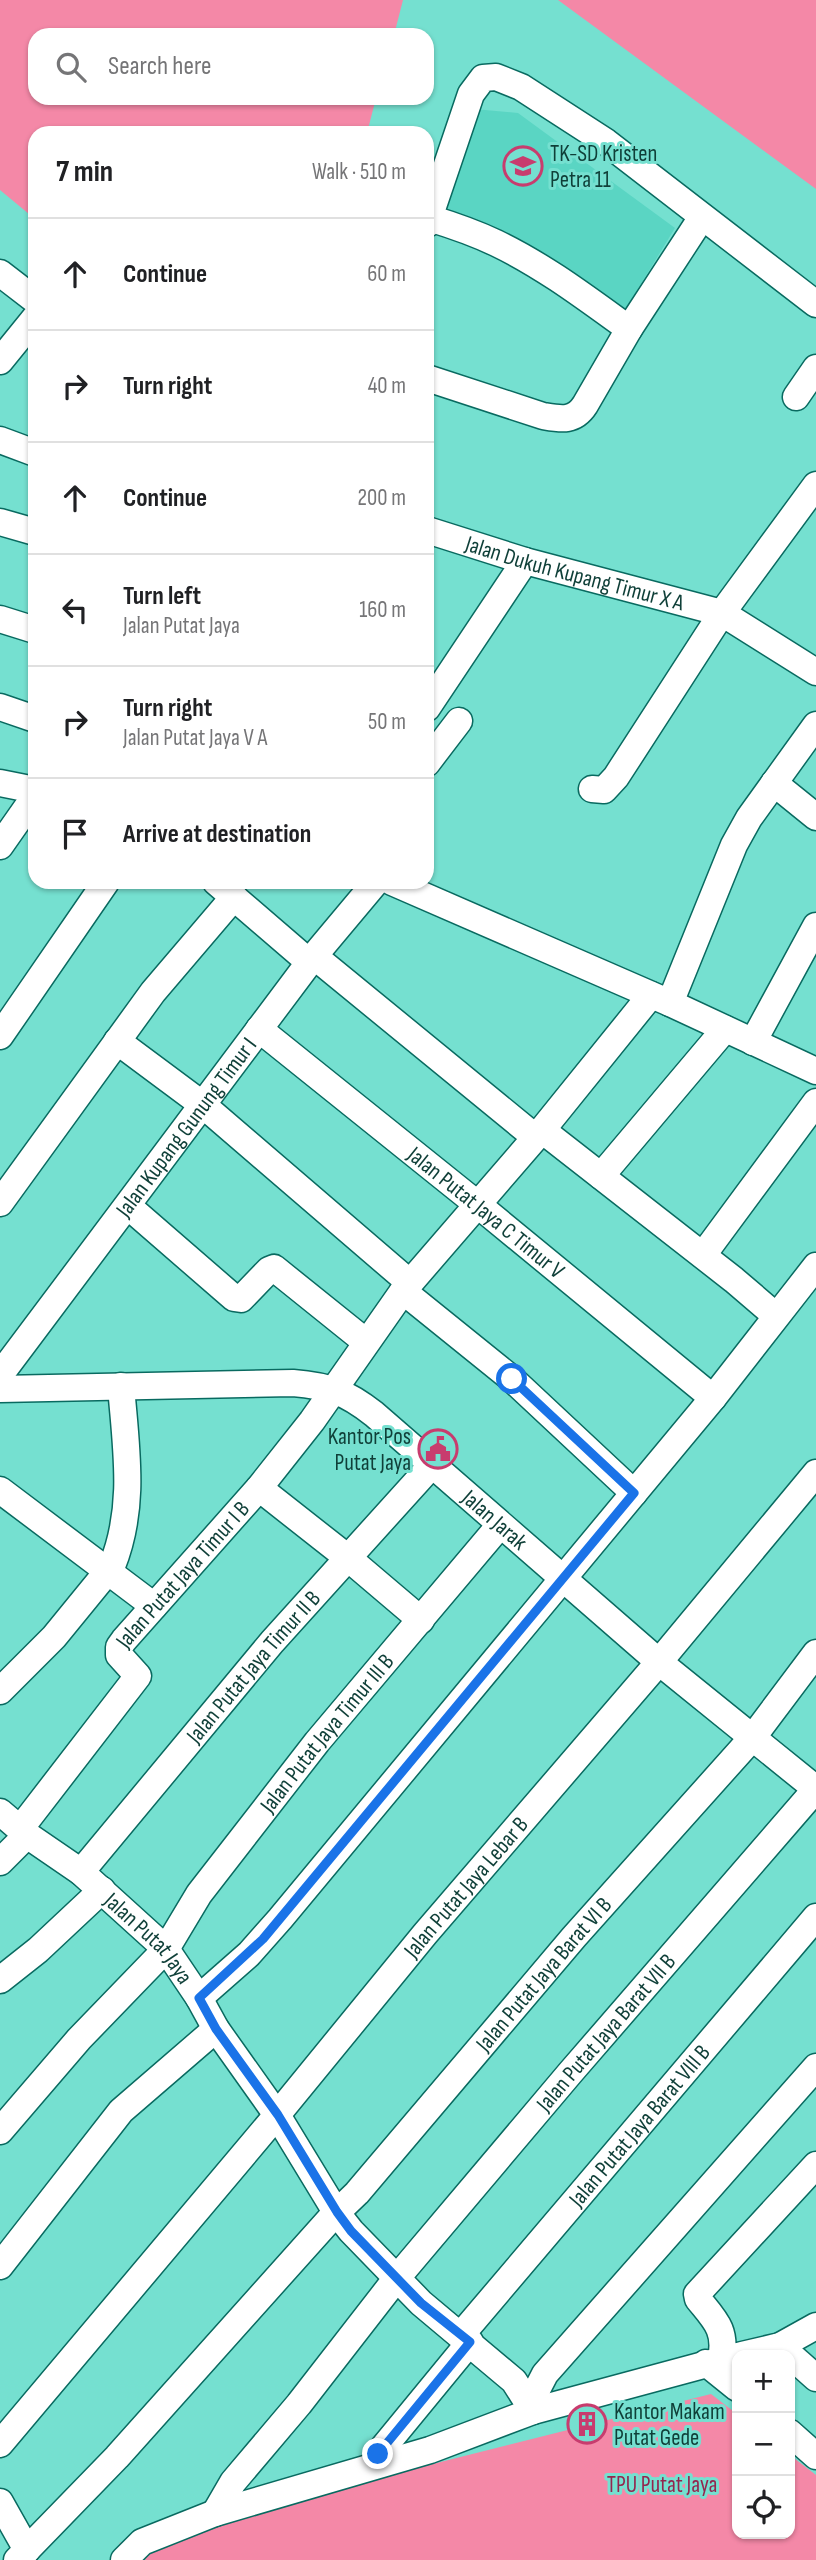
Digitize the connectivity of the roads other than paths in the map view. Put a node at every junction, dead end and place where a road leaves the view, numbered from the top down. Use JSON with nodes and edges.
{"nodes":[{"id":1,"x":434,"y":203,"type":"edge"},
{"id":2,"x":702,"y":217,"type":"junction"},
{"id":3,"x":434,"y":223,"type":"edge"},
{"id":4,"x":0,"y":273,"type":"edge"},
{"id":5,"x":28,"y":295,"type":"edge"},
{"id":6,"x":816,"y":304,"type":"edge"},
{"id":7,"x":28,"y":327,"type":"edge"},
{"id":8,"x":629,"y":329,"type":"junction"},
{"id":9,"x":0,"y":361,"type":"edge"},
{"id":10,"x":816,"y":368,"type":"edge"},
{"id":11,"x":434,"y":380,"type":"edge"},
{"id":12,"x":796,"y":397,"type":"dead end"},
{"id":13,"x":0,"y":440,"type":"edge"},
{"id":14,"x":28,"y":450,"type":"edge"},
{"id":15,"x":815,"y":490,"type":"edge"},
{"id":16,"x":0,"y":522,"type":"edge"},
{"id":17,"x":28,"y":531,"type":"edge"},
{"id":18,"x":434,"y":532,"type":"edge"},
{"id":19,"x":525,"y":561,"type":"junction"},
{"id":20,"x":722,"y":613,"type":"junction"},
{"id":21,"x":0,"y":619,"type":"edge"},
{"id":22,"x":28,"y":628,"type":"edge"},
{"id":23,"x":438,"y":671,"type":"edge"},
{"id":24,"x":816,"y":672,"type":"edge"},
{"id":25,"x":0,"y":707,"type":"edge"},
{"id":26,"x":28,"y":717,"type":"edge"},
{"id":27,"x":459,"y":721,"type":"dead end"},
{"id":28,"x":816,"y":725,"type":"edge"},
{"id":29,"x":434,"y":754,"type":"edge"},
{"id":30,"x":0,"y":783,"type":"edge"},
{"id":31,"x":774,"y":783,"type":"junction"},
{"id":32,"x":28,"y":789,"type":"edge"},
{"id":33,"x":592,"y":789,"type":"dead end"},
{"id":34,"x":28,"y":806,"type":"edge"},
{"id":35,"x":816,"y":817,"type":"edge"},
{"id":36,"x":0,"y":846,"type":"edge"},
{"id":37,"x":101,"y":889,"type":"edge"},
{"id":38,"x":225,"y":889,"type":"edge"},
{"id":39,"x":370,"y":889,"type":"edge"},
{"id":40,"x":408,"y":889,"type":"edge"},
{"id":41,"x":816,"y":926,"type":"edge"},
{"id":42,"x":311,"y":959,"type":"junction"},
{"id":43,"x":661,"y":999,"type":"junction"},
{"id":44,"x":725,"y":1029,"type":"junction"},
{"id":45,"x":259,"y":1030,"type":"junction"},
{"id":46,"x":0,"y":1036,"type":"edge"},
{"id":47,"x":117,"y":1041,"type":"junction"},
{"id":48,"x":753,"y":1042,"type":"junction"},
{"id":49,"x":816,"y":1071,"type":"edge"},
{"id":50,"x":816,"y":1102,"type":"edge"},
{"id":51,"x":202,"y":1105,"type":"junction"},
{"id":52,"x":539,"y":1133,"type":"junction"},
{"id":53,"x":601,"y":1176,"type":"junction"},
{"id":54,"x":0,"y":1203,"type":"edge"},
{"id":55,"x":477,"y":1204,"type":"junction"},
{"id":56,"x":128,"y":1206,"type":"junction"},
{"id":57,"x":703,"y":1255,"type":"junction"},
{"id":58,"x":816,"y":1266,"type":"edge"},
{"id":59,"x":406,"y":1287,"type":"junction"},
{"id":60,"x":776,"y":1316,"type":"junction"},
{"id":61,"x":366,"y":1342,"type":"junction"},
{"id":62,"x":0,"y":1375,"type":"edge"},
{"id":63,"x":121,"y":1386,"type":"junction"},
{"id":64,"x":0,"y":1388,"type":"edge"},
{"id":65,"x":334,"y":1389,"type":"junction"},
{"id":66,"x":713,"y":1398,"type":"junction"},
{"id":67,"x":431,"y":1466,"type":"junction"},
{"id":68,"x":816,"y":1473,"type":"edge"},
{"id":69,"x":259,"y":1488,"type":"junction"},
{"id":70,"x":0,"y":1490,"type":"edge"},
{"id":71,"x":634,"y":1493,"type":"junction"},
{"id":72,"x":500,"y":1525,"type":"junction"},
{"id":73,"x":348,"y":1558,"type":"junction"},
{"id":74,"x":107,"y":1572,"type":"junction"},
{"id":75,"x":563,"y":1579,"type":"junction"},
{"id":76,"x":154,"y":1606,"type":"junction"},
{"id":77,"x":421,"y":1620,"type":"junction"},
{"id":78,"x":816,"y":1653,"type":"edge"},
{"id":79,"x":659,"y":1662,"type":"junction"},
{"id":80,"x":0,"y":1691,"type":"edge"},
{"id":81,"x":753,"y":1737,"type":"junction"},
{"id":82,"x":816,"y":1789,"type":"edge"},
{"id":83,"x":15,"y":1825,"type":"edge"},
{"id":84,"x":0,"y":1862,"type":"edge"},
{"id":85,"x":81,"y":1872,"type":"junction"},
{"id":86,"x":102,"y":1890,"type":"junction"},
{"id":87,"x":816,"y":1917,"type":"edge"},
{"id":88,"x":166,"y":1949,"type":"junction"},
{"id":89,"x":0,"y":1980,"type":"edge"},
{"id":90,"x":199,"y":1998,"type":"junction"},
{"id":91,"x":216,"y":2029,"type":"junction"},
{"id":92,"x":816,"y":2067,"type":"edge"},
{"id":93,"x":278,"y":2115,"type":"junction"},
{"id":94,"x":0,"y":2131,"type":"edge"},
{"id":95,"x":816,"y":2165,"type":"edge"},
{"id":96,"x":337,"y":2212,"type":"junction"},
{"id":97,"x":0,"y":2266,"type":"edge"},
{"id":98,"x":396,"y":2279,"type":"junction"},
{"id":99,"x":816,"y":2326,"type":"edge"},
{"id":100,"x":466,"y":2339,"type":"junction"},
{"id":101,"x":780,"y":2346,"type":"junction"},
{"id":102,"x":727,"y":2358,"type":"edge"},
{"id":103,"x":816,"y":2378,"type":"edge"},
{"id":104,"x":531,"y":2408,"type":"junction"},
{"id":105,"x":795,"y":2438,"type":"edge"},
{"id":106,"x":0,"y":2444,"type":"edge"},
{"id":107,"x":816,"y":2456,"type":"edge"},
{"id":108,"x":373,"y":2466,"type":"junction"},
{"id":109,"x":0,"y":2502,"type":"edge"},
{"id":110,"x":215,"y":2514,"type":"junction"},
{"id":111,"x":22,"y":2555,"type":"edge"},
{"id":112,"x":124,"y":2560,"type":"edge"}],
"edges":[{"from":1,"to":2,"type":"street"},
{"from":2,"to":6,"type":"street"},
{"from":2,"to":8,"type":"street"},
{"from":3,"to":8,"type":"street"},
{"from":4,"to":5,"type":"street"},
{"from":7,"to":9,"type":"street"},
{"from":8,"to":11,"type":"street"},
{"from":10,"to":12,"type":"street"},
{"from":13,"to":14,"type":"street"},
{"from":15,"to":20,"type":"street"},
{"from":16,"to":17,"type":"street"},
{"from":18,"to":19,"type":"street","name":"Jalan Dukuh Kupang Timur X A"},
{"from":19,"to":20,"type":"street","name":"Jalan Dukuh Kupang Timur X A"},
{"from":19,"to":23,"type":"street"},
{"from":20,"to":24,"type":"street","name":"Jalan Dukuh Kupang Timur X A"},
{"from":20,"to":33,"type":"street"},
{"from":21,"to":22,"type":"street"},
{"from":25,"to":26,"type":"street"},
{"from":27,"to":29,"type":"street"},
{"from":28,"to":31,"type":"street","name":"Jalan Putat Jaya Timur I B"},
{"from":30,"to":32,"type":"street"},
{"from":31,"to":35,"type":"street"},
{"from":31,"to":43,"type":"street","name":"Jalan Putat Jaya Timur I B"},
{"from":34,"to":36,"type":"street"},
{"from":37,"to":46,"type":"street"},
{"from":38,"to":42,"type":"street"},
{"from":38,"to":47,"type":"street"},
{"from":39,"to":42,"type":"street","name":"Jalan Kupang Gunung Timur I"},
{"from":40,"to":43,"type":"street"},
{"from":41,"to":48,"type":"street"},
{"from":42,"to":45,"type":"street","name":"Jalan Kupang Gunung Timur I"},
{"from":42,"to":52,"type":"street"},
{"from":43,"to":44,"type":"street"},
{"from":43,"to":52,"type":"street","name":"Jalan Putat Jaya Timur I B"},
{"from":44,"to":48,"type":"street"},
{"from":44,"to":53,"type":"street"},
{"from":45,"to":51,"type":"street","name":"Jalan Kupang Gunung Timur I"},
{"from":45,"to":55,"type":"street","name":"Jalan Putat Jaya C Timur V"},
{"from":47,"to":51,"type":"street"},
{"from":47,"to":54,"type":"street"},
{"from":48,"to":49,"type":"street"},
{"from":50,"to":57,"type":"street"},
{"from":51,"to":56,"type":"street","name":"Jalan Kupang Gunung Timur I"},
{"from":51,"to":59,"type":"street"},
{"from":52,"to":53,"type":"street"},
{"from":52,"to":55,"type":"street","name":"Jalan Putat Jaya Timur I B"},
{"from":53,"to":57,"type":"street"},
{"from":55,"to":59,"type":"street","name":"Jalan Putat Jaya Timur I B"},
{"from":55,"to":66,"type":"street","name":"Jalan Putat Jaya C Timur V"},
{"from":56,"to":61,"type":"street"},
{"from":56,"to":62,"type":"street","name":"Jalan Kupang Gunung Timur I"},
{"from":57,"to":60,"type":"street"},
{"from":58,"to":60,"type":"street"},
{"from":59,"to":61,"type":"street","name":"Jalan Putat Jaya Timur I B"},
{"from":59,"to":71,"type":"street"},
{"from":60,"to":66,"type":"street"},
{"from":61,"to":65,"type":"street","name":"Jalan Putat Jaya Timur I B"},
{"from":63,"to":64,"type":"street","name":"Jalan Jarak"},
{"from":63,"to":65,"type":"street","name":"Jalan Jarak"},
{"from":63,"to":74,"type":"street"},
{"from":65,"to":67,"type":"street","name":"Jalan Jarak"},
{"from":65,"to":69,"type":"street","name":"Jalan Putat Jaya Timur I B"},
{"from":66,"to":71,"type":"street"},
{"from":67,"to":72,"type":"street","name":"Jalan Jarak"},
{"from":67,"to":73,"type":"street","name":"Jalan Putat Jaya Timur II B"},
{"from":68,"to":79,"type":"street","name":"Jalan Putat Jaya Lebar B"},
{"from":69,"to":73,"type":"street"},
{"from":69,"to":76,"type":"street","name":"Jalan Putat Jaya Timur I B"},
{"from":70,"to":74,"type":"street"},
{"from":71,"to":75,"type":"street"},
{"from":72,"to":75,"type":"street","name":"Jalan Jarak"},
{"from":72,"to":77,"type":"street","name":"Jalan Putat Jaya Timur III B"},
{"from":73,"to":77,"type":"street"},
{"from":73,"to":85,"type":"street","name":"Jalan Putat Jaya Timur II B"},
{"from":74,"to":76,"type":"street"},
{"from":74,"to":80,"type":"street"},
{"from":75,"to":79,"type":"street","name":"Jalan Jarak"},
{"from":75,"to":90,"type":"street"},
{"from":76,"to":83,"type":"street","name":"Jalan Putat Jaya Timur I B"},
{"from":77,"to":88,"type":"street","name":"Jalan Putat Jaya Timur III B"},
{"from":78,"to":81,"type":"street","name":"Jalan Putat Jaya Barat VI B"},
{"from":79,"to":81,"type":"street","name":"Jalan Jarak"},
{"from":79,"to":93,"type":"street","name":"Jalan Putat Jaya Lebar B"},
{"from":81,"to":82,"type":"street","name":"Jalan Jarak"},
{"from":81,"to":96,"type":"street","name":"Jalan Putat Jaya Barat VI B"},
{"from":82,"to":98,"type":"street","name":"Jalan Putat Jaya Barat VII B"},
{"from":83,"to":84,"type":"street"},
{"from":83,"to":85,"type":"street","name":"Jalan Putat Jaya"},
{"from":85,"to":86,"type":"street","name":"Jalan Putat Jaya"},
{"from":86,"to":88,"type":"street","name":"Jalan Putat Jaya"},
{"from":86,"to":89,"type":"street"},
{"from":87,"to":100,"type":"street","name":"Jalan Putat Jaya Barat VIII B"},
{"from":88,"to":90,"type":"street","name":"Jalan Putat Jaya"},
{"from":88,"to":94,"type":"street","name":"Jalan Putat Jaya Timur III B"},
{"from":90,"to":91,"type":"street","name":"Jalan Putat Jaya"},
{"from":91,"to":93,"type":"street","name":"Jalan Putat Jaya"},
{"from":91,"to":97,"type":"street"},
{"from":92,"to":104,"type":"street"},
{"from":93,"to":96,"type":"street","name":"Jalan Putat Jaya"},
{"from":93,"to":106,"type":"street","name":"Jalan Putat Jaya Lebar B"},
{"from":95,"to":102,"type":"street"},
{"from":96,"to":98,"type":"street","name":"Jalan Putat Jaya"},
{"from":96,"to":111,"type":"street","name":"Jalan Putat Jaya Barat VI B"},
{"from":98,"to":100,"type":"street","name":"Jalan Putat Jaya"},
{"from":98,"to":110,"type":"street","name":"Jalan Putat Jaya Barat VII B"},
{"from":99,"to":101,"type":"street"},
{"from":100,"to":104,"type":"street","name":"Jalan Putat Jaya"},
{"from":100,"to":108,"type":"street","name":"Jalan Putat Jaya Barat VIII B"},
{"from":101,"to":102,"type":"street"},
{"from":101,"to":103,"type":"street"},
{"from":102,"to":104,"type":"street"},
{"from":104,"to":108,"type":"street"},
{"from":105,"to":107,"type":"street"},
{"from":108,"to":110,"type":"street"},
{"from":109,"to":111,"type":"street"},
{"from":110,"to":112,"type":"street"}]}
